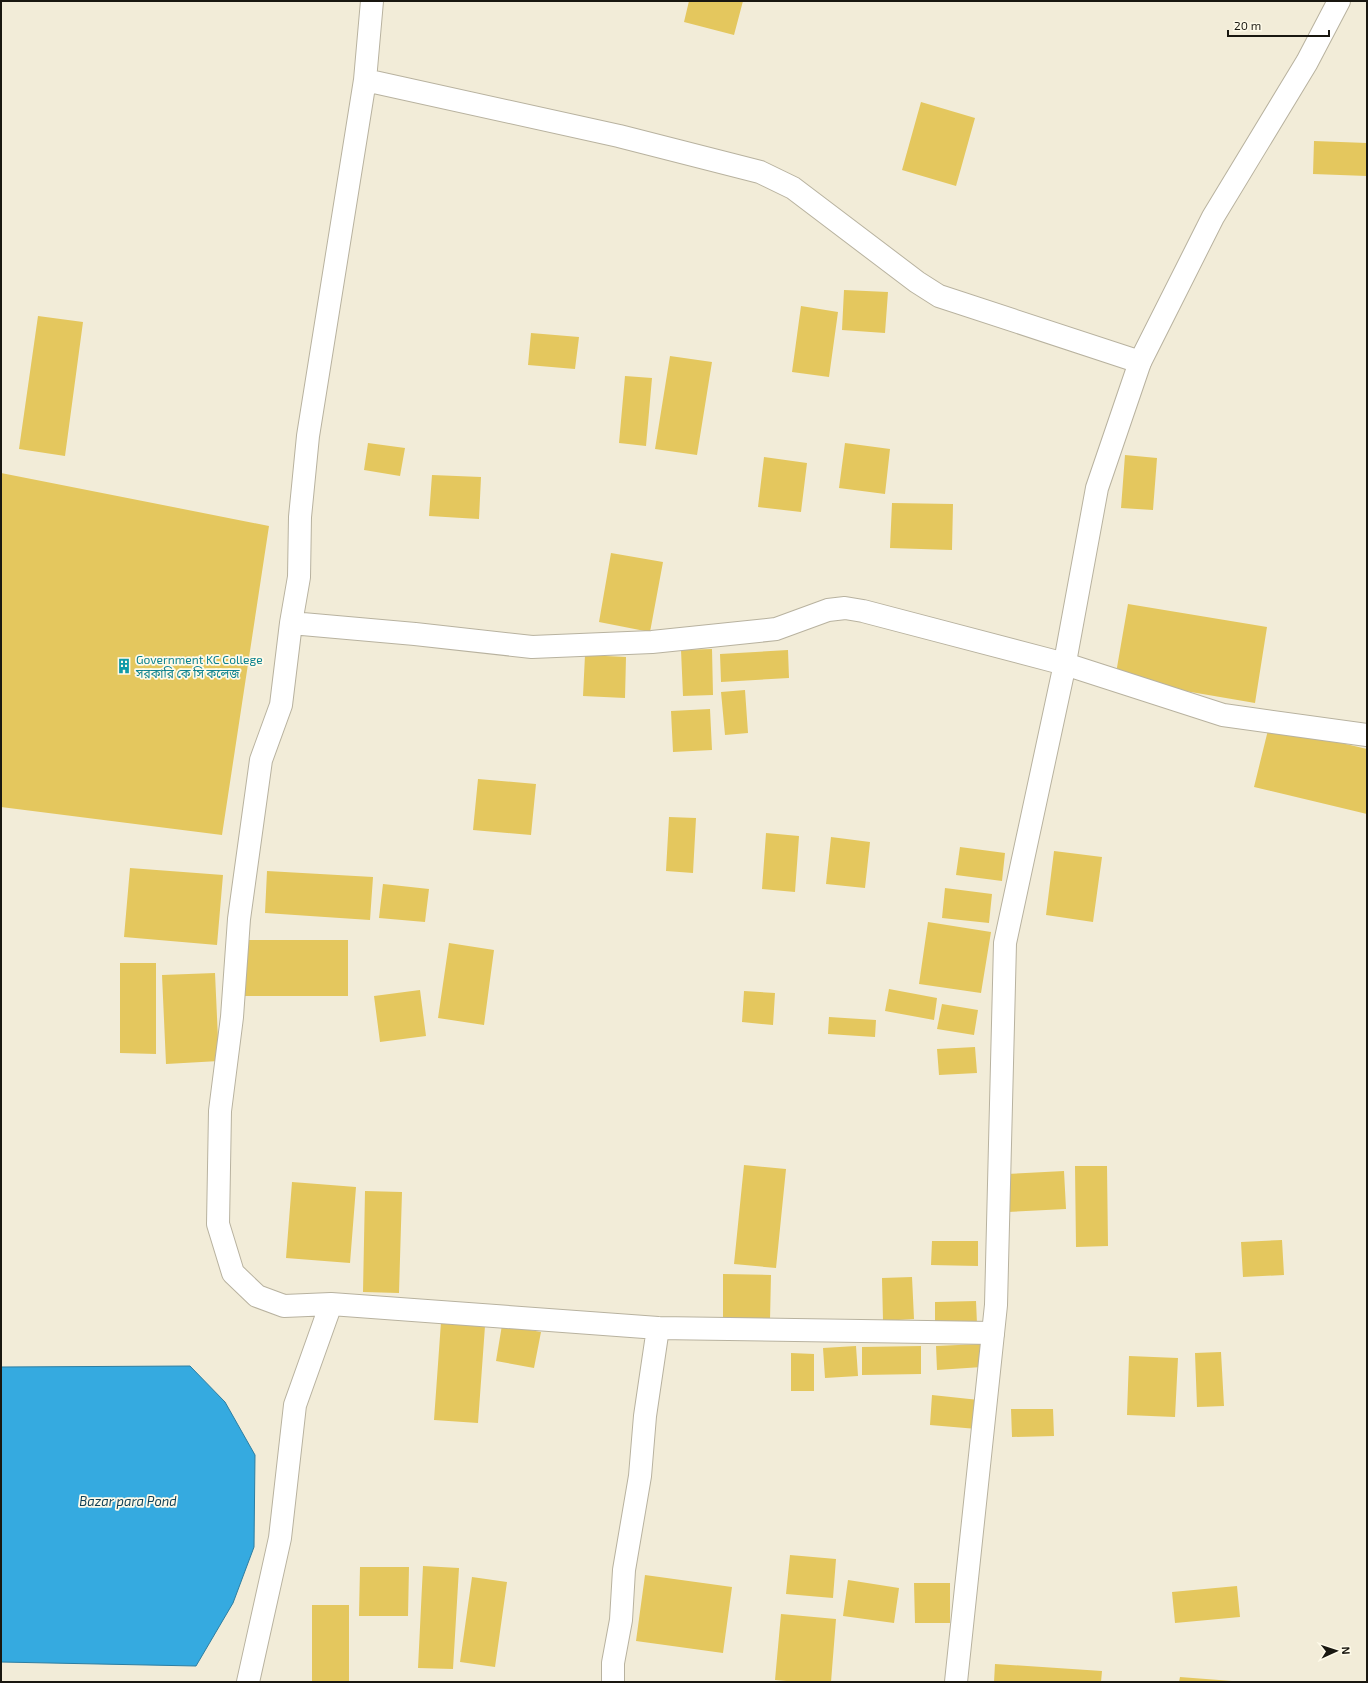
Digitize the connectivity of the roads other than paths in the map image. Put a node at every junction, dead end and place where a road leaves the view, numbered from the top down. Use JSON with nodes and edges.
{"nodes":[{"id":1,"x":372,"y":1,"type":"edge"},
{"id":2,"x":1339,"y":1,"type":"edge"},
{"id":3,"x":365,"y":80,"type":"junction"},
{"id":4,"x":1140,"y":362,"type":"junction"},
{"id":5,"x":290,"y":623,"type":"junction"},
{"id":6,"x":1064,"y":664,"type":"junction"},
{"id":7,"x":1367,"y":734,"type":"edge"},
{"id":8,"x":331,"y":1304,"type":"junction"},
{"id":9,"x":658,"y":1328,"type":"junction"},
{"id":10,"x":993,"y":1334,"type":"junction"},
{"id":11,"x":248,"y":1682,"type":"edge"},
{"id":12,"x":613,"y":1682,"type":"edge"},
{"id":13,"x":956,"y":1682,"type":"edge"}],
"edges":[{"from":1,"to":3,"type":"street"},
{"from":2,"to":4,"type":"street"},
{"from":3,"to":4,"type":"street"},
{"from":3,"to":5,"type":"street"},
{"from":4,"to":6,"type":"street"},
{"from":5,"to":6,"type":"street"},
{"from":5,"to":8,"type":"street"},
{"from":6,"to":7,"type":"street"},
{"from":6,"to":10,"type":"street"},
{"from":8,"to":9,"type":"street"},
{"from":8,"to":11,"type":"street"},
{"from":9,"to":10,"type":"street"},
{"from":9,"to":12,"type":"street"},
{"from":10,"to":13,"type":"street"}]}
